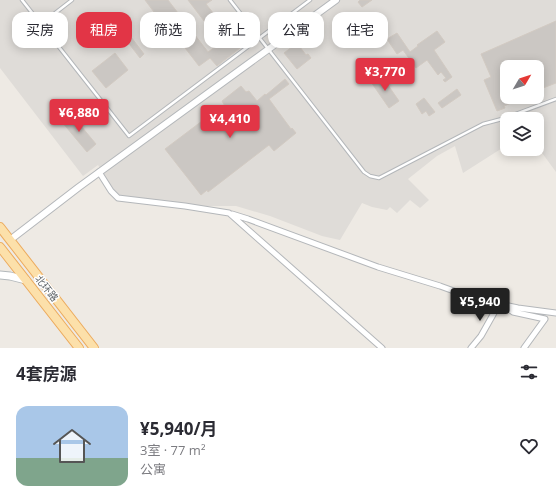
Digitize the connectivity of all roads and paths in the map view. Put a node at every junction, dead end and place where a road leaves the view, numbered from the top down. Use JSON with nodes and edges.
{"nodes":[{"id":1,"x":22,"y":0,"type":"edge"},
{"id":2,"x":72,"y":0,"type":"edge"},
{"id":3,"x":230,"y":0,"type":"edge"},
{"id":4,"x":310,"y":0,"type":"edge"},
{"id":5,"x":336,"y":0,"type":"edge"},
{"id":6,"x":32,"y":12,"type":"edge"},
{"id":7,"x":56,"y":12,"type":"edge"},
{"id":8,"x":239,"y":12,"type":"edge"},
{"id":9,"x":260,"y":37,"type":"edge"},
{"id":10,"x":260,"y":40,"type":"edge"},
{"id":11,"x":60,"y":48,"type":"edge"},
{"id":12,"x":246,"y":48,"type":"edge"},
{"id":13,"x":267,"y":50,"type":"junction"},
{"id":14,"x":556,"y":99,"type":"edge"},
{"id":15,"x":99,"y":172,"type":"junction"},
{"id":16,"x":229,"y":213,"type":"junction"},
{"id":17,"x":0,"y":227,"type":"edge"},
{"id":18,"x":10,"y":240,"type":"junction"},
{"id":19,"x":0,"y":247,"type":"edge"},
{"id":20,"x":0,"y":275,"type":"edge"},
{"id":21,"x":26,"y":280,"type":"junction"},
{"id":22,"x":502,"y":304,"type":"junction"},
{"id":23,"x":556,"y":313,"type":"edge"},
{"id":24,"x":79,"y":348,"type":"edge"},
{"id":25,"x":94,"y":348,"type":"edge"},
{"id":26,"x":382,"y":348,"type":"edge"},
{"id":27,"x":471,"y":348,"type":"edge"},
{"id":28,"x":524,"y":348,"type":"edge"}],
"edges":[{"from":1,"to":6,"type":"lane"},
{"from":2,"to":7,"type":"lane"},
{"from":3,"to":8,"type":"lane"},
{"from":4,"to":9,"type":"lane"},
{"from":5,"to":13,"type":"street"},
{"from":10,"to":13,"type":"lane"},
{"from":11,"to":12,"type":"lane"},
{"from":13,"to":14,"type":"lane"},
{"from":13,"to":15,"type":"street"},
{"from":15,"to":16,"type":"street"},
{"from":15,"to":18,"type":"street"},
{"from":16,"to":22,"type":"street"},
{"from":16,"to":26,"type":"street"},
{"from":17,"to":18,"type":"main road","name":"北环路"},
{"from":18,"to":19,"type":"main road"},
{"from":18,"to":25,"type":"main road","name":"北环路"},
{"from":19,"to":21,"type":"main road","name":"北环路"},
{"from":20,"to":21,"type":"main road"},
{"from":21,"to":24,"type":"main road","name":"北环路"},
{"from":22,"to":23,"type":"street"},
{"from":22,"to":27,"type":"street"},
{"from":22,"to":28,"type":"street"}]}
